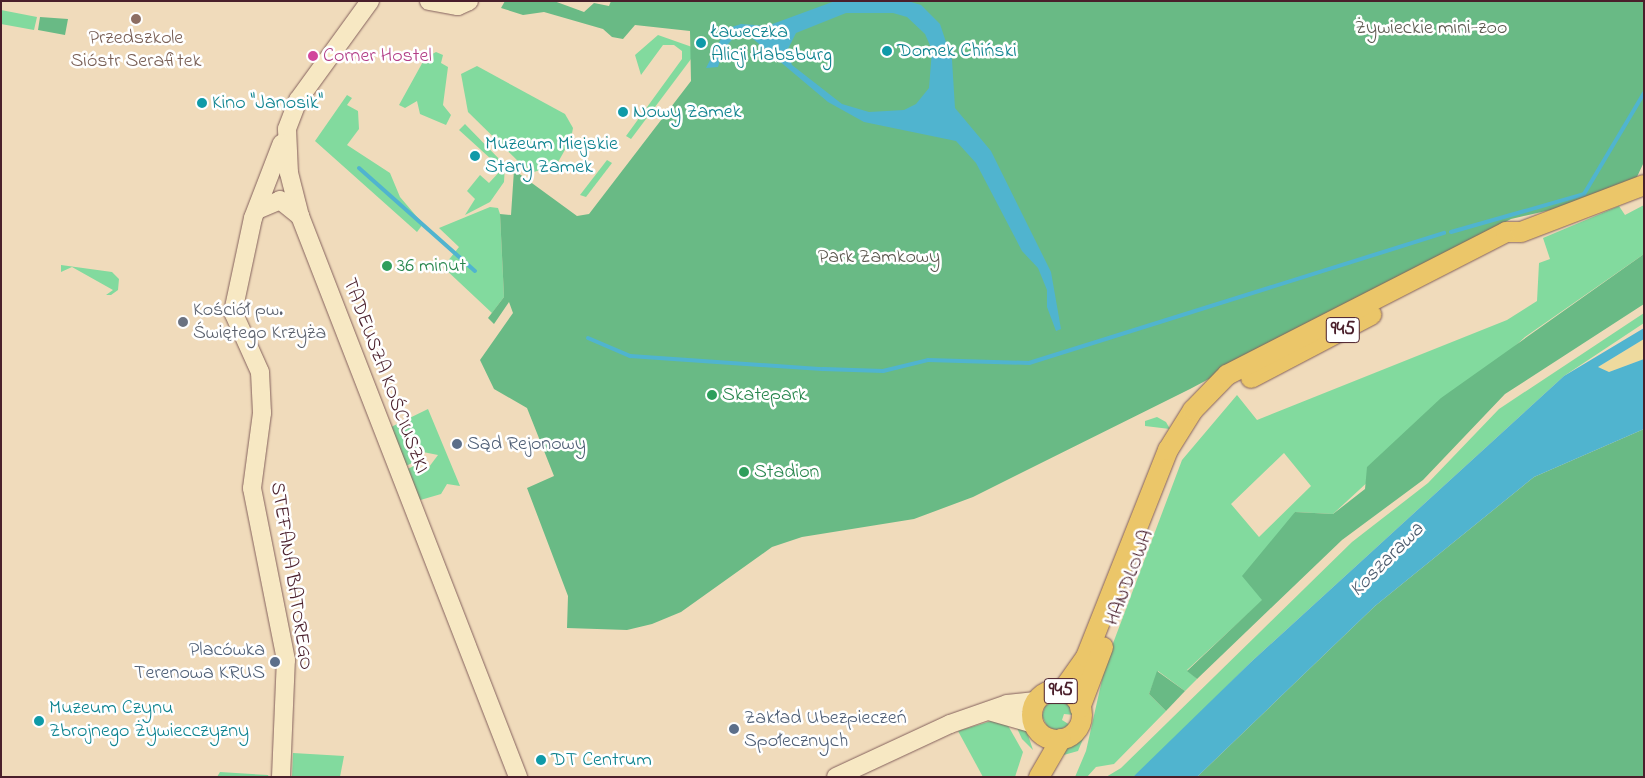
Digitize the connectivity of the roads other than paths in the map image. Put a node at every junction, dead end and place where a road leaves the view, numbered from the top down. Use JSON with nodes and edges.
{"nodes":[{"id":1,"x":370,"y":1,"type":"edge"},
{"id":2,"x":429,"y":1,"type":"edge"},
{"id":3,"x":469,"y":1,"type":"edge"},
{"id":4,"x":288,"y":129,"type":"junction"},
{"id":5,"x":1644,"y":185,"type":"edge"},
{"id":6,"x":257,"y":210,"type":"junction"},
{"id":7,"x":300,"y":216,"type":"junction"},
{"id":8,"x":1174,"y":449,"type":"junction"},
{"id":9,"x":1062,"y":691,"type":"junction"},
{"id":10,"x":1036,"y":701,"type":"junction"},
{"id":11,"x":1080,"y":708,"type":"junction"},
{"id":12,"x":986,"y":710,"type":"junction"},
{"id":13,"x":1037,"y":729,"type":"junction"},
{"id":14,"x":1061,"y":739,"type":"junction"},
{"id":15,"x":281,"y":777,"type":"edge"},
{"id":16,"x":518,"y":777,"type":"edge"},
{"id":17,"x":836,"y":777,"type":"edge"},
{"id":18,"x":1037,"y":777,"type":"edge"}],
"edges":[{"from":1,"to":4,"type":"street","name":"TADEUSZA KOŚCIUSZKI"},
{"from":2,"to":3,"type":"street"},
{"from":4,"to":6,"type":"street","name":"STEFANA BATOREGO"},
{"from":4,"to":7,"type":"street","name":"TADEUSZA KOŚCIUSZKI"},
{"from":5,"to":8,"type":"main road","number":"945"},
{"from":6,"to":7,"type":"street"},
{"from":6,"to":15,"type":"street","name":"STEFANA BATOREGO"},
{"from":7,"to":16,"type":"street","name":"TADEUSZA KOŚCIUSZKI"},
{"from":8,"to":9,"type":"main road","name":"HANDLOWA","number":"945"},
{"from":8,"to":11,"type":"main road","name":"HANDLOWA","number":"945"},
{"from":9,"to":10,"type":"main road","number":"945"},
{"from":9,"to":11,"type":"main road","number":"945"},
{"from":10,"to":12,"type":"street"},
{"from":10,"to":13,"type":"main road","number":"945"},
{"from":11,"to":14,"type":"main road","number":"945"},
{"from":12,"to":13,"type":"street"},
{"from":12,"to":17,"type":"street"},
{"from":13,"to":14,"type":"main road","number":"945"},
{"from":13,"to":18,"type":"main road","number":"945"},
{"from":14,"to":18,"type":"main road","number":"945"}]}
